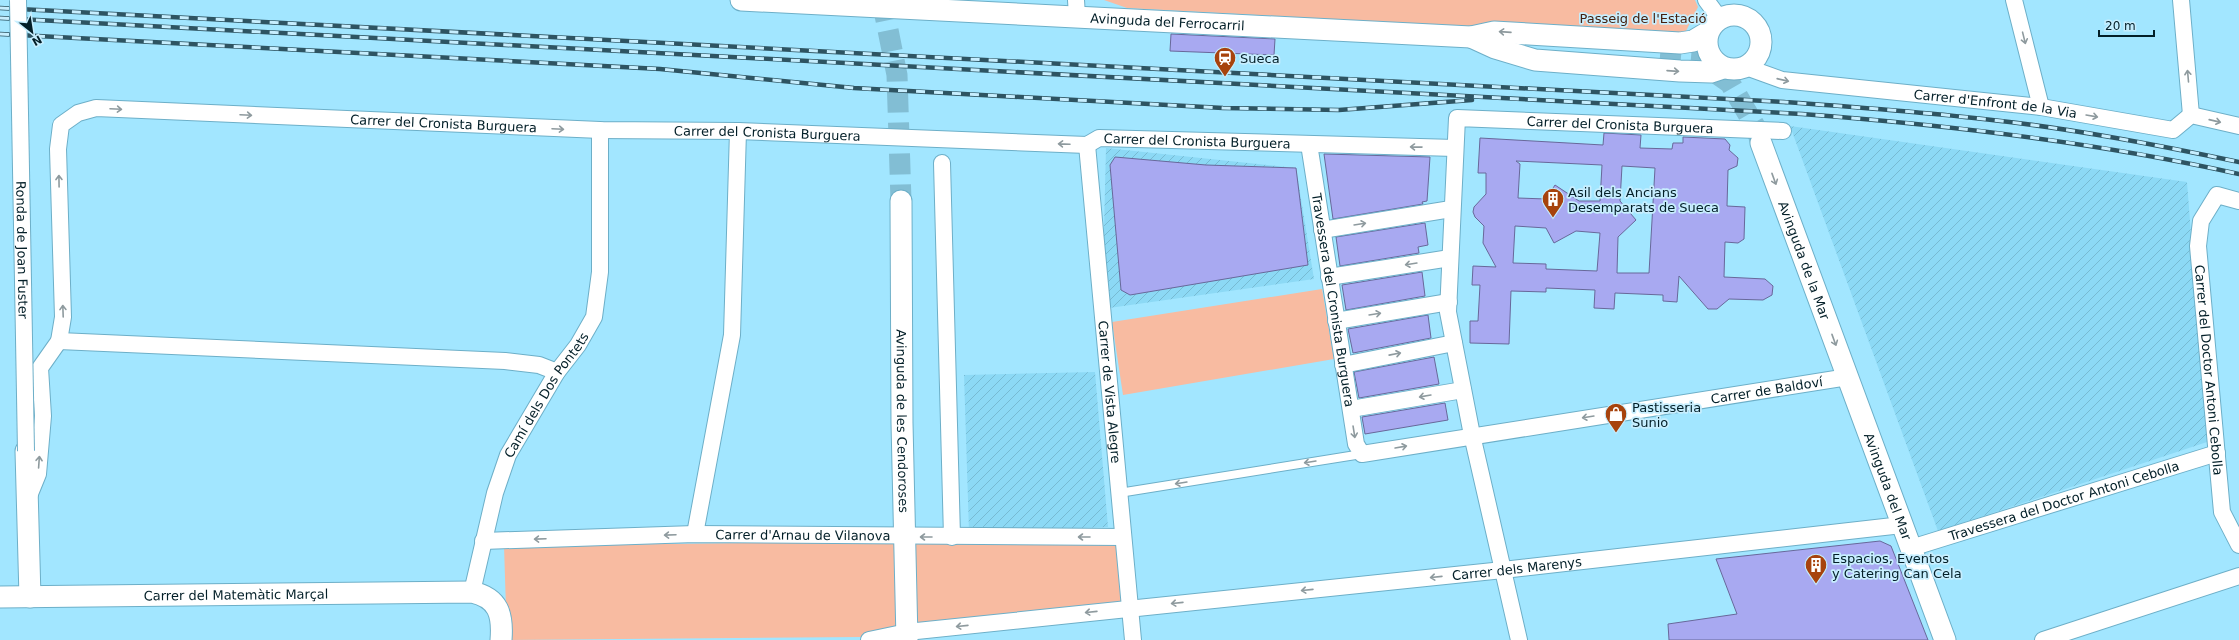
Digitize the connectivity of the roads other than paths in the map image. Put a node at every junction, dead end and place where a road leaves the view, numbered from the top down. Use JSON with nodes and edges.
{"nodes":[{"id":1,"x":18,"y":0,"type":"edge"},
{"id":2,"x":741,"y":0,"type":"edge"},
{"id":3,"x":1706,"y":0,"type":"edge"},
{"id":4,"x":2014,"y":0,"type":"edge"},
{"id":5,"x":2181,"y":0,"type":"edge"},
{"id":6,"x":863,"y":4,"type":"edge"},
{"id":7,"x":950,"y":5,"type":"edge"},
{"id":8,"x":1076,"y":8,"type":"edge"},
{"id":9,"x":1723,"y":16,"type":"edge"},
{"id":10,"x":1471,"y":37,"type":"junction"},
{"id":11,"x":1495,"y":48,"type":"junction"},
{"id":12,"x":1660,"y":56,"type":"tunnel mouth"},
{"id":13,"x":1746,"y":67,"type":"junction"},
{"id":14,"x":1723,"y":68,"type":"junction"},
{"id":15,"x":2041,"y":107,"type":"junction"},
{"id":16,"x":78,"y":113,"type":"joint"},
{"id":17,"x":2191,"y":115,"type":"junction"},
{"id":18,"x":2239,"y":126,"type":"edge"},
{"id":19,"x":600,"y":130,"type":"junction"},
{"id":20,"x":738,"y":131,"type":"junction"},
{"id":21,"x":1783,"y":131,"type":"dead end"},
{"id":22,"x":1761,"y":143,"type":"tunnel mouth"},
{"id":23,"x":1309,"y":144,"type":"junction"},
{"id":24,"x":1087,"y":145,"type":"junction"},
{"id":25,"x":1455,"y":148,"type":"junction"},
{"id":26,"x":942,"y":163,"type":"dead end"},
{"id":27,"x":901,"y":201,"type":"tunnel mouth"},
{"id":28,"x":2239,"y":201,"type":"edge"},
{"id":29,"x":1451,"y":209,"type":"junction"},
{"id":30,"x":1322,"y":230,"type":"junction"},
{"id":31,"x":1450,"y":258,"type":"junction"},
{"id":32,"x":1329,"y":277,"type":"junction"},
{"id":33,"x":1449,"y":302,"type":"junction"},
{"id":34,"x":1336,"y":321,"type":"junction"},
{"id":35,"x":59,"y":342,"type":"junction"},
{"id":36,"x":1454,"y":343,"type":"junction"},
{"id":37,"x":1343,"y":364,"type":"junction"},
{"id":38,"x":557,"y":372,"type":"junction"},
{"id":39,"x":1848,"y":377,"type":"junction"},
{"id":40,"x":1463,"y":390,"type":"junction"},
{"id":41,"x":1351,"y":409,"type":"junction"},
{"id":42,"x":1472,"y":435,"type":"junction"},
{"id":43,"x":26,"y":451,"type":"joint"},
{"id":44,"x":2217,"y":453,"type":"junction"},
{"id":45,"x":1362,"y":454,"type":"junction"},
{"id":46,"x":1119,"y":493,"type":"junction"},
{"id":47,"x":28,"y":499,"type":"junction"},
{"id":48,"x":1902,"y":525,"type":"junction"},
{"id":49,"x":694,"y":534,"type":"junction"},
{"id":50,"x":905,"y":537,"type":"junction"},
{"id":51,"x":952,"y":537,"type":"junction"},
{"id":52,"x":1123,"y":537,"type":"junction"},
{"id":53,"x":483,"y":541,"type":"junction"},
{"id":54,"x":2239,"y":545,"type":"edge"},
{"id":55,"x":1911,"y":548,"type":"junction"},
{"id":56,"x":1503,"y":570,"type":"junction"},
{"id":57,"x":2239,"y":576,"type":"edge"},
{"id":58,"x":472,"y":592,"type":"junction"},
{"id":59,"x":0,"y":597,"type":"edge"},
{"id":60,"x":30,"y":597,"type":"junction"},
{"id":61,"x":1130,"y":608,"type":"junction"},
{"id":62,"x":907,"y":636,"type":"edge"},
{"id":63,"x":501,"y":640,"type":"edge"},
{"id":64,"x":869,"y":640,"type":"edge"},
{"id":65,"x":1133,"y":640,"type":"edge"},
{"id":66,"x":1519,"y":640,"type":"edge"},
{"id":67,"x":1945,"y":640,"type":"edge"},
{"id":68,"x":2043,"y":640,"type":"edge"}],
"edges":[{"from":1,"to":43,"type":"street","name":"Ronda de Joan Fuster","bridge":true},
{"from":2,"to":6,"type":"street","name":"Avinguda del Ferrocarril"},
{"from":3,"to":9,"type":"street"},
{"from":4,"to":15,"type":"street","one_way":true},
{"from":17,"to":5,"type":"street","one_way":true},
{"from":6,"to":7,"type":"street","name":"Avinguda del Ferrocarril"},
{"from":7,"to":8,"type":"street","name":"Avinguda del Ferrocarril"},
{"from":8,"to":10,"type":"street","name":"Avinguda del Ferrocarril"},
{"from":9,"to":10,"type":"street","one_way":true},
{"from":9,"to":13,"type":"street"},
{"from":9,"to":14,"type":"street"},
{"from":10,"to":11,"type":"street"},
{"from":11,"to":12,"type":"street"},
{"from":11,"to":14,"type":"street","one_way":true},
{"from":13,"to":14,"type":"street"},
{"from":13,"to":15,"type":"street","name":"Carrer d'Enfront de la Via","one_way":true},
{"from":15,"to":17,"type":"street","name":"Carrer d'Enfront de la Via","one_way":true},
{"from":16,"to":19,"type":"street","name":"Carrer del Cronista Burguera","one_way":true},
{"from":35,"to":16,"type":"street","name":"Ronda de Joan Fuster","one_way":true},
{"from":17,"to":18,"type":"street","one_way":true},
{"from":19,"to":20,"type":"street","name":"Carrer del Cronista Burguera"},
{"from":19,"to":38,"type":"street","name":"Camí dels Dos Pontets"},
{"from":24,"to":20,"type":"street","name":"Carrer del Cronista Burguera","one_way":true},
{"from":20,"to":49,"type":"street"},
{"from":21,"to":25,"type":"street","name":"Carrer del Cronista Burguera"},
{"from":22,"to":39,"type":"street","name":"Avinguda de la Mar","one_way":true},
{"from":23,"to":24,"type":"street","name":"Carrer del Cronista Burguera"},
{"from":25,"to":23,"type":"street","name":"Carrer del Cronista Burguera","one_way":true},
{"from":23,"to":30,"type":"street","name":"Travessera del Cronista Burguera"},
{"from":24,"to":46,"type":"street","name":"Carrer de Vista Alegre"},
{"from":25,"to":29,"type":"street"},
{"from":26,"to":51,"type":"street"},
{"from":27,"to":50,"type":"street","name":"Avinguda de les Cendoroses"},
{"from":28,"to":44,"type":"street","name":"Carrer del Doctor Antoni Cebolla"},
{"from":30,"to":29,"type":"street","one_way":true},
{"from":29,"to":31,"type":"street"},
{"from":30,"to":32,"type":"street","name":"Travessera del Cronista Burguera"},
{"from":31,"to":32,"type":"street","one_way":true},
{"from":31,"to":33,"type":"street"},
{"from":32,"to":34,"type":"street","name":"Travessera del Cronista Burguera"},
{"from":34,"to":33,"type":"street","one_way":true},
{"from":33,"to":36,"type":"street"},
{"from":34,"to":37,"type":"street","name":"Travessera del Cronista Burguera"},
{"from":35,"to":38,"type":"street"},
{"from":47,"to":35,"type":"street","name":"Ronda de Joan Fuster","one_way":true},
{"from":37,"to":36,"type":"street","one_way":true},
{"from":36,"to":40,"type":"street"},
{"from":37,"to":41,"type":"street","name":"Travessera del Cronista Burguera"},
{"from":38,"to":53,"type":"street","name":"Camí dels Dos Pontets"},
{"from":39,"to":42,"type":"street","name":"Carrer de Baldoví","one_way":true},
{"from":39,"to":48,"type":"street","name":"Avinguda del Mar"},
{"from":40,"to":41,"type":"street","one_way":true},
{"from":40,"to":42,"type":"street"},
{"from":41,"to":45,"type":"street","name":"Travessera del Cronista Burguera","one_way":true},
{"from":45,"to":42,"type":"street","name":"Carrer de Baldoví","one_way":true},
{"from":42,"to":56,"type":"street"},
{"from":43,"to":47,"type":"street","name":"Ronda de Joan Fuster"},
{"from":44,"to":54,"type":"street","name":"Carrer del Doctor Antoni Cebolla"},
{"from":44,"to":55,"type":"street","name":"Travessera del Doctor Antoni Cebolla"},
{"from":45,"to":46,"type":"lane","one_way":true},
{"from":46,"to":52,"type":"street","name":"Carrer de Vista Alegre"},
{"from":47,"to":60,"type":"street","name":"Ronda de Joan Fuster"},
{"from":48,"to":55,"type":"street","name":"Avinguda del Mar"},
{"from":48,"to":56,"type":"street","name":"Carrer dels Marenys"},
{"from":49,"to":50,"type":"street","name":"Carrer d'Arnau de Vilanova"},
{"from":49,"to":53,"type":"street","name":"Carrer d'Arnau de Vilanova","one_way":true},
{"from":51,"to":50,"type":"street","name":"Carrer d'Arnau de Vilanova","one_way":true},
{"from":50,"to":62,"type":"street","name":"Avinguda de les Cendoroses"},
{"from":52,"to":51,"type":"street","name":"Carrer d'Arnau de Vilanova","one_way":true},
{"from":52,"to":61,"type":"street","name":"Carrer de Vista Alegre"},
{"from":53,"to":58,"type":"street","name":"Camí dels Dos Pontets"},
{"from":55,"to":67,"type":"street","name":"Avinguda del Mar"},
{"from":56,"to":61,"type":"street","name":"Carrer dels Marenys","one_way":true},
{"from":56,"to":66,"type":"street"},
{"from":57,"to":68,"type":"street"},
{"from":58,"to":60,"type":"street","name":"Carrer del Matemàtic Marçal"},
{"from":58,"to":63,"type":"street"},
{"from":59,"to":60,"type":"street","name":"Carrer del Matemàtic Marçal"},
{"from":61,"to":62,"type":"street","name":"Carrer dels Marenys","one_way":true},
{"from":61,"to":65,"type":"street","name":"Carrer de Vista Alegre"},
{"from":62,"to":64,"type":"street","name":"Carrer dels Marenys"}]}
